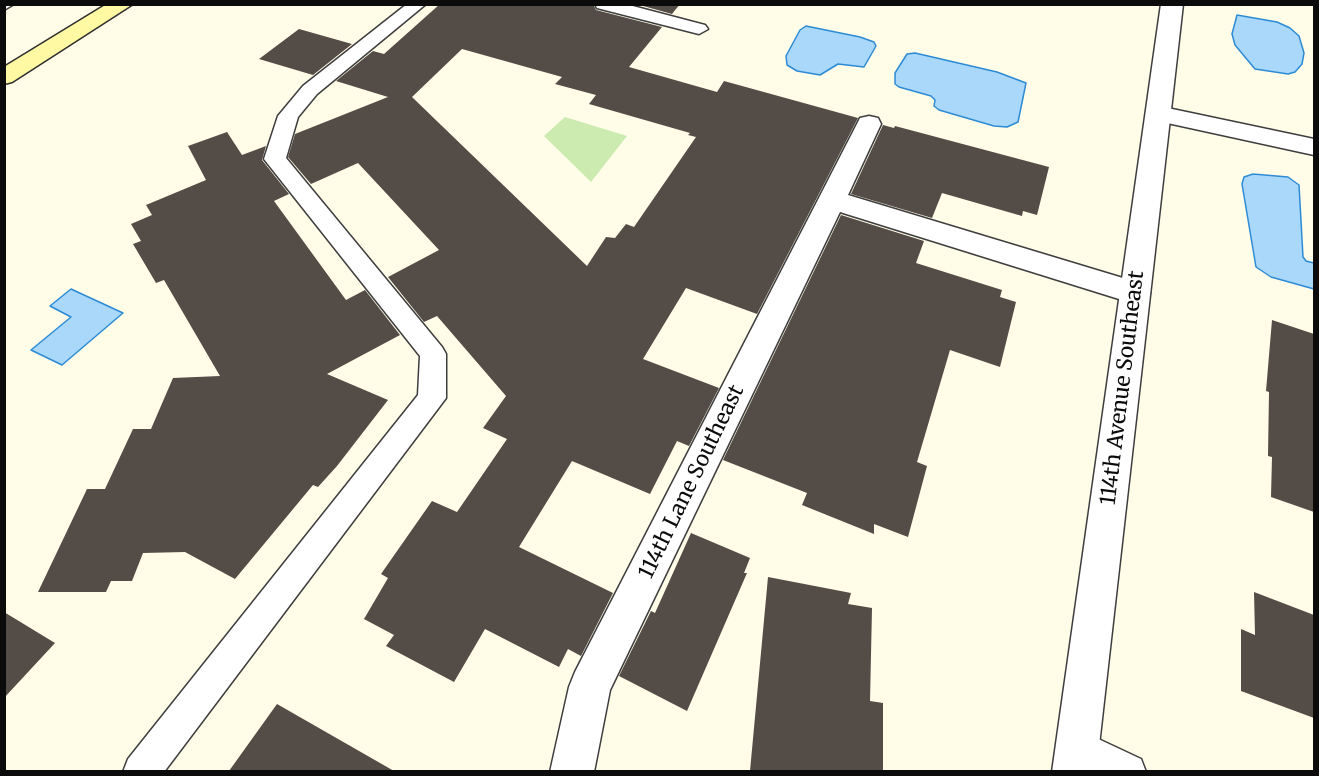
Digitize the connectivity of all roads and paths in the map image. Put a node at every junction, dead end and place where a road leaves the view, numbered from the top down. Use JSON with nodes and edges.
{"nodes":[{"id":1,"x":123,"y":4,"type":"edge"},
{"id":2,"x":418,"y":4,"type":"edge"},
{"id":3,"x":603,"y":4,"type":"edge"},
{"id":4,"x":1172,"y":4,"type":"edge"},
{"id":5,"x":699,"y":29,"type":"dead end"},
{"id":6,"x":4,"y":77,"type":"edge"},
{"id":7,"x":1158,"y":114,"type":"junction"},
{"id":8,"x":868,"y":124,"type":"dead end"},
{"id":9,"x":1314,"y":147,"type":"edge"},
{"id":10,"x":832,"y":200,"type":"junction"},
{"id":11,"x":1135,"y":293,"type":"junction"},
{"id":12,"x":1076,"y":759,"type":"edge"},
{"id":13,"x":141,"y":771,"type":"edge"},
{"id":14,"x":572,"y":771,"type":"edge"},
{"id":15,"x":1128,"y":771,"type":"edge"}],
"edges":[{"from":1,"to":6,"type":"main road"},
{"from":2,"to":13,"type":"lane"},
{"from":3,"to":5,"type":"lane"},
{"from":4,"to":7,"type":"street","name":"114th Avenue Southeast"},
{"from":7,"to":9,"type":"street"},
{"from":7,"to":11,"type":"street","name":"114th Avenue Southeast"},
{"from":8,"to":10,"type":"street","name":"114th Lane Southeast"},
{"from":10,"to":11,"type":"street"},
{"from":10,"to":14,"type":"street","name":"114th Lane Southeast"},
{"from":11,"to":12,"type":"street","name":"114th Avenue Southeast"},
{"from":12,"to":15,"type":"lane"}]}
